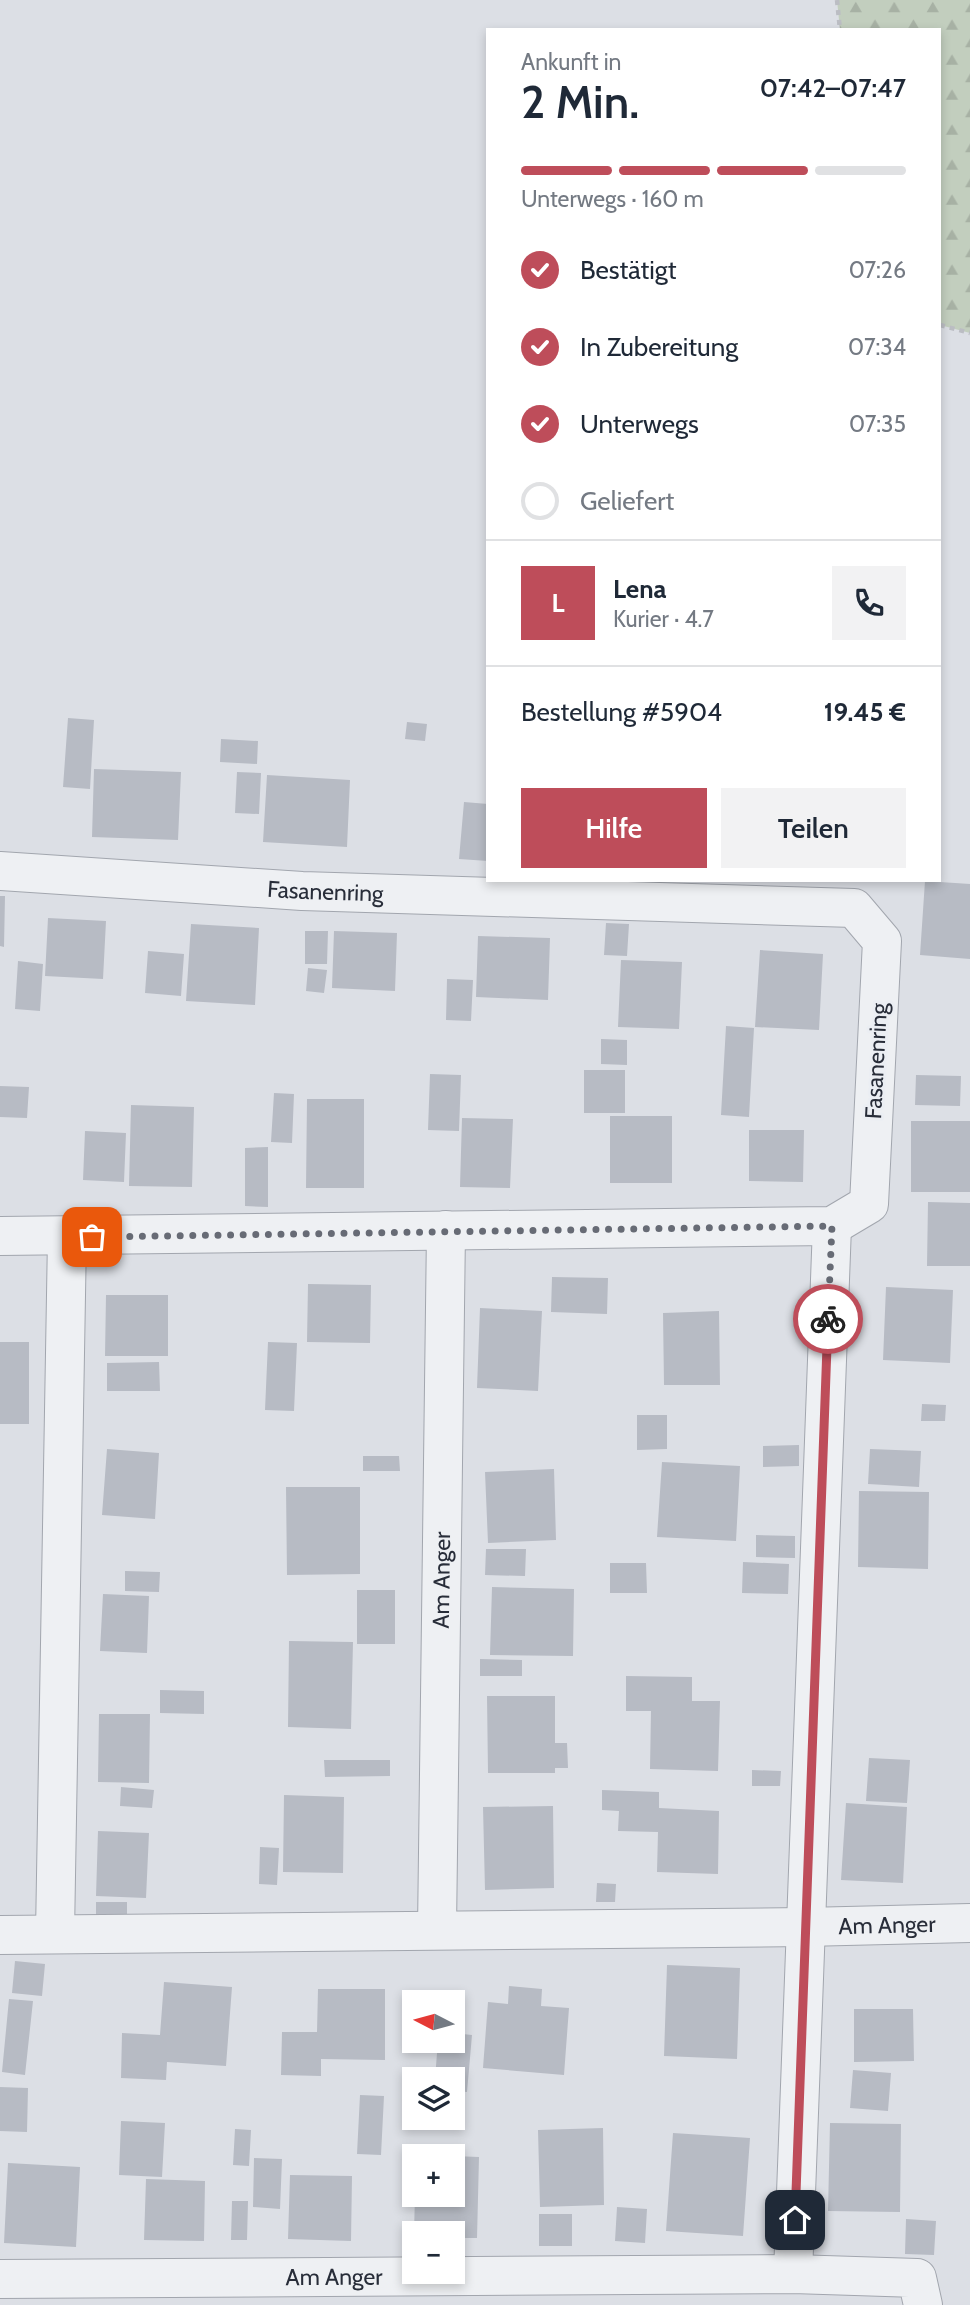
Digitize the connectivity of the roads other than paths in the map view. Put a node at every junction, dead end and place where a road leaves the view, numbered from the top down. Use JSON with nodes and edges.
{"nodes":[{"id":1,"x":0,"y":871,"type":"edge"},
{"id":2,"x":832,"y":1226,"type":"junction"},
{"id":3,"x":446,"y":1230,"type":"junction"},
{"id":4,"x":0,"y":1236,"type":"edge"},
{"id":5,"x":67,"y":1237,"type":"junction"},
{"id":6,"x":970,"y":1923,"type":"edge"},
{"id":7,"x":805,"y":1927,"type":"junction"},
{"id":8,"x":438,"y":1930,"type":"junction"},
{"id":9,"x":55,"y":1934,"type":"junction"},
{"id":10,"x":0,"y":1935,"type":"edge"},
{"id":11,"x":793,"y":2274,"type":"junction"},
{"id":12,"x":0,"y":2279,"type":"edge"},
{"id":13,"x":923,"y":2305,"type":"edge"}],
"edges":[{"from":1,"to":2,"type":"street","name":"Fasanenring"},
{"from":2,"to":3,"type":"street"},
{"from":2,"to":7,"type":"street","name":"Am Anger"},
{"from":3,"to":5,"type":"street"},
{"from":3,"to":8,"type":"street","name":"Am Anger"},
{"from":4,"to":5,"type":"street"},
{"from":5,"to":9,"type":"street"},
{"from":6,"to":7,"type":"street","name":"Am Anger"},
{"from":7,"to":8,"type":"street","name":"Am Anger"},
{"from":7,"to":11,"type":"street","name":"Am Anger"},
{"from":8,"to":9,"type":"street","name":"Am Anger"},
{"from":9,"to":10,"type":"street","name":"Am Anger"},
{"from":11,"to":12,"type":"street","name":"Am Anger"},
{"from":11,"to":13,"type":"street","name":"Am Anger"}]}
